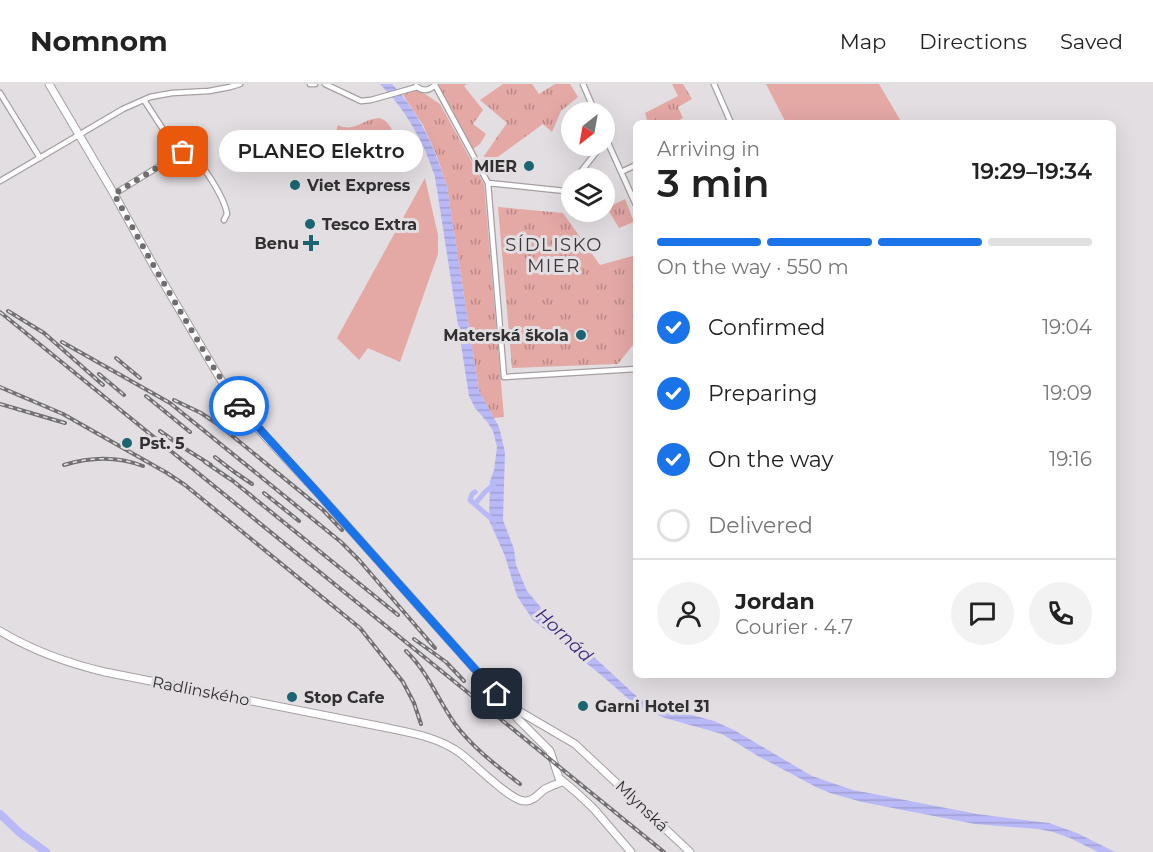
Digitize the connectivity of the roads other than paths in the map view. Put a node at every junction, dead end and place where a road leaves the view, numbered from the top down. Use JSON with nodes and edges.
{"nodes":[{"id":1,"x":49,"y":84,"type":"edge"},
{"id":2,"x":240,"y":84,"type":"edge"},
{"id":3,"x":310,"y":84,"type":"edge"},
{"id":4,"x":315,"y":84,"type":"edge"},
{"id":5,"x":325,"y":84,"type":"edge"},
{"id":6,"x":335,"y":84,"type":"edge"},
{"id":7,"x":435,"y":84,"type":"edge"},
{"id":8,"x":583,"y":84,"type":"edge"},
{"id":9,"x":714,"y":84,"type":"edge"},
{"id":10,"x":416,"y":85,"type":"edge"},
{"id":11,"x":406,"y":86,"type":"edge"},
{"id":12,"x":429,"y":90,"type":"junction"},
{"id":13,"x":0,"y":93,"type":"edge"},
{"id":14,"x":346,"y":93,"type":"junction"},
{"id":15,"x":144,"y":100,"type":"junction"},
{"id":16,"x":591,"y":102,"type":"edge"},
{"id":17,"x":445,"y":103,"type":"junction"},
{"id":18,"x":728,"y":120,"type":"edge"},
{"id":19,"x":80,"y":135,"type":"junction"},
{"id":20,"x":179,"y":154,"type":"junction"},
{"id":21,"x":593,"y":156,"type":"edge"},
{"id":22,"x":613,"y":156,"type":"edge"},
{"id":23,"x":40,"y":158,"type":"junction"},
{"id":24,"x":633,"y":166,"type":"edge"},
{"id":25,"x":584,"y":168,"type":"edge"},
{"id":26,"x":621,"y":172,"type":"junction"},
{"id":27,"x":0,"y":182,"type":"edge"},
{"id":28,"x":488,"y":183,"type":"junction"},
{"id":29,"x":561,"y":191,"type":"edge"},
{"id":30,"x":114,"y":194,"type":"junction"},
{"id":31,"x":633,"y":198,"type":"edge"},
{"id":32,"x":224,"y":220,"type":"dead end"},
{"id":33,"x":633,"y":369,"type":"edge"},
{"id":34,"x":0,"y":631,"type":"edge"},
{"id":35,"x":505,"y":702,"type":"junction"},
{"id":36,"x":543,"y":726,"type":"junction"},
{"id":37,"x":536,"y":737,"type":"junction"},
{"id":38,"x":562,"y":782,"type":"junction"},
{"id":39,"x":631,"y":852,"type":"edge"},
{"id":40,"x":690,"y":852,"type":"edge"}],
"edges":[{"from":1,"to":19,"type":"street"},
{"from":2,"to":15,"type":"street"},
{"from":3,"to":4,"type":"street"},
{"from":5,"to":14,"type":"street"},
{"from":6,"to":14,"type":"street"},
{"from":7,"to":12,"type":"street"},
{"from":7,"to":17,"type":"street"},
{"from":8,"to":16,"type":"street"},
{"from":9,"to":18,"type":"street"},
{"from":10,"to":11,"type":"street"},
{"from":10,"to":12,"type":"street"},
{"from":11,"to":14,"type":"street"},
{"from":12,"to":17,"type":"street"},
{"from":13,"to":23,"type":"street"},
{"from":15,"to":19,"type":"street"},
{"from":15,"to":20,"type":"street"},
{"from":17,"to":28,"type":"street"},
{"from":19,"to":23,"type":"street"},
{"from":19,"to":30,"type":"street"},
{"from":20,"to":30,"type":"street"},
{"from":20,"to":32,"type":"street"},
{"from":21,"to":25,"type":"street"},
{"from":22,"to":26,"type":"street"},
{"from":23,"to":27,"type":"street"},
{"from":24,"to":26,"type":"street"},
{"from":26,"to":31,"type":"street"},
{"from":28,"to":29,"type":"street"},
{"from":28,"to":33,"type":"street"},
{"from":30,"to":35,"type":"street"},
{"from":34,"to":38,"type":"street","name":"Radlinského"},
{"from":35,"to":36,"type":"street","name":"Mlynská"},
{"from":35,"to":37,"type":"street"},
{"from":36,"to":37,"type":"street"},
{"from":36,"to":40,"type":"street","name":"Mlynská"},
{"from":37,"to":38,"type":"street"},
{"from":38,"to":39,"type":"street"}]}
